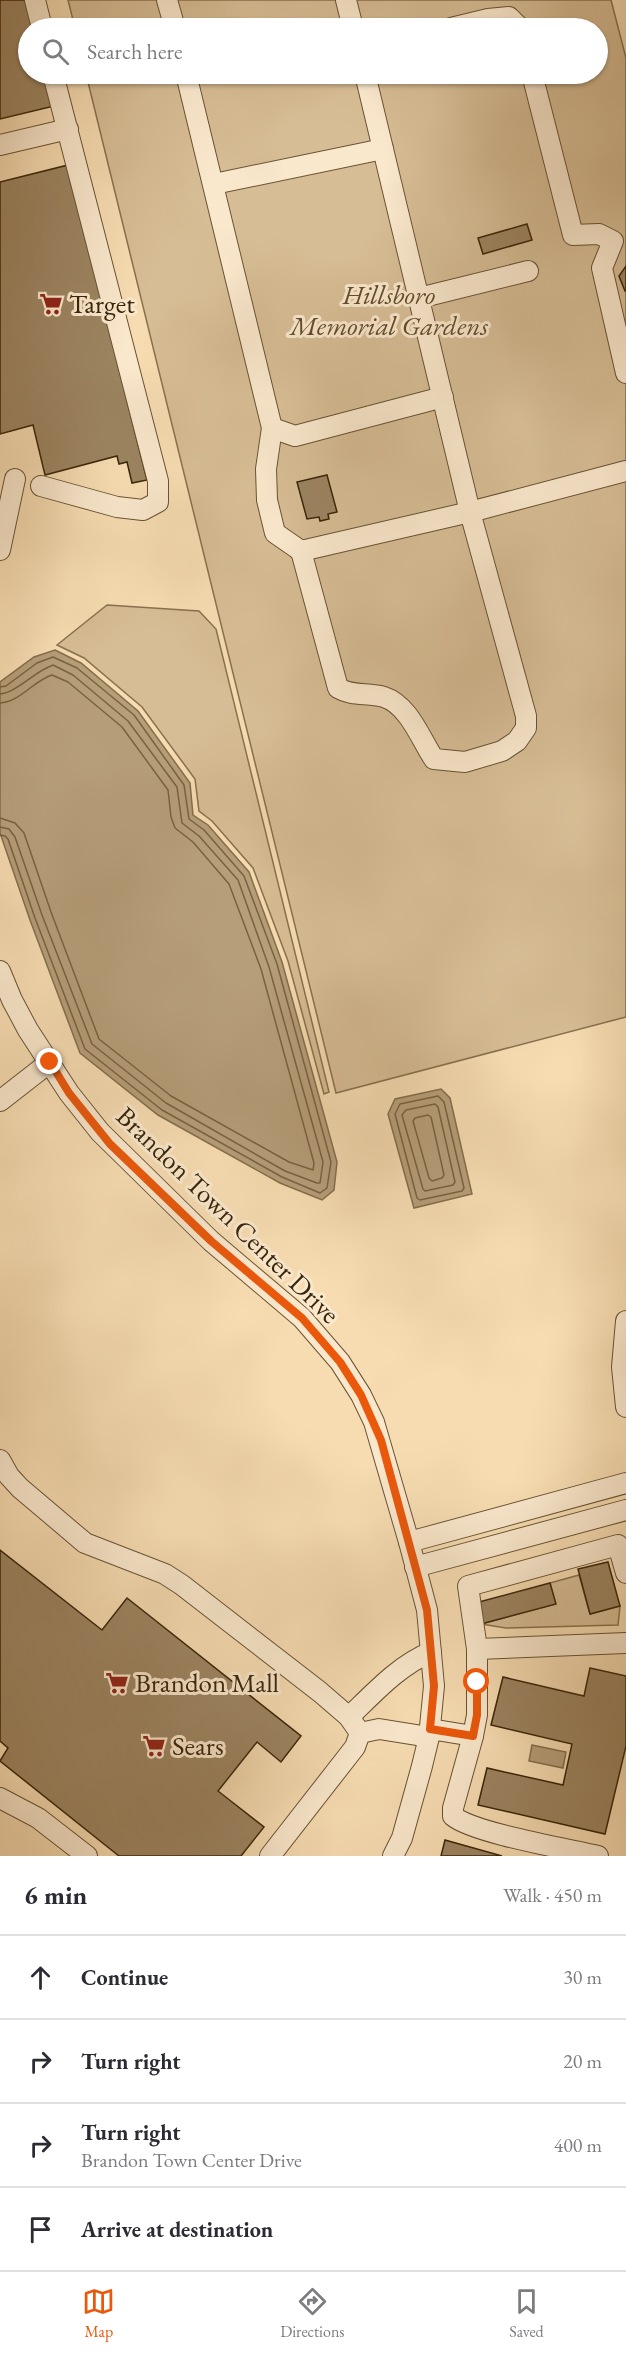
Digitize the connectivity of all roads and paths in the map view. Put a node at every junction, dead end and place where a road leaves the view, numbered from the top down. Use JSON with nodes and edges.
{"nodes":[{"id":1,"x":34,"y":0,"type":"edge"},
{"id":2,"x":167,"y":0,"type":"edge"},
{"id":3,"x":346,"y":0,"type":"edge"},
{"id":4,"x":39,"y":18,"type":"edge"},
{"id":5,"x":172,"y":18,"type":"edge"},
{"id":6,"x":350,"y":18,"type":"edge"},
{"id":7,"x":56,"y":84,"type":"edge"},
{"id":8,"x":189,"y":84,"type":"edge"},
{"id":9,"x":367,"y":84,"type":"edge"},
{"id":10,"x":535,"y":84,"type":"edge"},
{"id":11,"x":68,"y":129,"type":"junction"},
{"id":12,"x":0,"y":146,"type":"edge"},
{"id":13,"x":383,"y":149,"type":"junction"},
{"id":14,"x":214,"y":184,"type":"junction"},
{"id":15,"x":528,"y":271,"type":"dead end"},
{"id":16,"x":419,"y":298,"type":"junction"},
{"id":17,"x":626,"y":373,"type":"edge"},
{"id":18,"x":443,"y":397,"type":"junction"},
{"id":19,"x":272,"y":428,"type":"junction"},
{"id":20,"x":626,"y":471,"type":"edge"},
{"id":21,"x":15,"y":479,"type":"dead end"},
{"id":22,"x":41,"y":486,"type":"dead end"},
{"id":23,"x":470,"y":512,"type":"junction"},
{"id":24,"x":0,"y":550,"type":"edge"},
{"id":25,"x":301,"y":550,"type":"junction"},
{"id":26,"x":0,"y":971,"type":"edge"},
{"id":27,"x":50,"y":1062,"type":"junction"},
{"id":28,"x":0,"y":1101,"type":"edge"},
{"id":29,"x":626,"y":1321,"type":"edge"},
{"id":30,"x":626,"y":1407,"type":"edge"},
{"id":31,"x":0,"y":1460,"type":"edge"},
{"id":32,"x":626,"y":1483,"type":"edge"},
{"id":33,"x":626,"y":1510,"type":"edge"},
{"id":34,"x":409,"y":1542,"type":"junction"},
{"id":35,"x":416,"y":1567,"type":"junction"},
{"id":36,"x":626,"y":1573,"type":"edge"},
{"id":37,"x":626,"y":1643,"type":"edge"},
{"id":38,"x":477,"y":1649,"type":"junction"},
{"id":39,"x":431,"y":1652,"type":"junction"},
{"id":40,"x":354,"y":1725,"type":"junction"},
{"id":41,"x":430,"y":1733,"type":"junction"},
{"id":42,"x":473,"y":1736,"type":"junction"},
{"id":43,"x":3,"y":1805,"type":"edge"},
{"id":44,"x":87,"y":1856,"type":"edge"},
{"id":45,"x":270,"y":1856,"type":"edge"},
{"id":46,"x":393,"y":1856,"type":"edge"},
{"id":47,"x":598,"y":1856,"type":"edge"}],
"edges":[{"from":1,"to":4,"type":"street"},
{"from":2,"to":5,"type":"street"},
{"from":3,"to":6,"type":"street"},
{"from":7,"to":11,"type":"street"},
{"from":8,"to":14,"type":"street"},
{"from":9,"to":13,"type":"street"},
{"from":10,"to":17,"type":"street"},
{"from":11,"to":12,"type":"street"},
{"from":11,"to":22,"type":"street"},
{"from":13,"to":14,"type":"street"},
{"from":13,"to":16,"type":"street"},
{"from":14,"to":19,"type":"street"},
{"from":15,"to":16,"type":"street"},
{"from":16,"to":18,"type":"street"},
{"from":18,"to":19,"type":"street"},
{"from":18,"to":23,"type":"street"},
{"from":19,"to":25,"type":"street"},
{"from":20,"to":23,"type":"street"},
{"from":21,"to":24,"type":"street"},
{"from":23,"to":25,"type":"street"},
{"from":23,"to":25,"type":"street"},
{"from":26,"to":27,"type":"street","name":"Brandon Town Center Drive"},
{"from":27,"to":28,"type":"street"},
{"from":27,"to":34,"type":"street","name":"Brandon Town Center Drive"},
{"from":29,"to":30,"type":"street"},
{"from":31,"to":40,"type":"street"},
{"from":32,"to":34,"type":"street"},
{"from":33,"to":35,"type":"street"},
{"from":34,"to":35,"type":"street","name":"Brandon Town Center Drive"},
{"from":35,"to":39,"type":"street","name":"Brandon Town Center Drive"},
{"from":36,"to":38,"type":"street"},
{"from":37,"to":38,"type":"street"},
{"from":38,"to":42,"type":"street"},
{"from":39,"to":40,"type":"street"},
{"from":39,"to":41,"type":"street","name":"Brandon Town Center Drive"},
{"from":40,"to":41,"type":"street"},
{"from":40,"to":45,"type":"street"},
{"from":41,"to":42,"type":"street"},
{"from":41,"to":46,"type":"street","name":"Brandon Town Center Drive"},
{"from":42,"to":47,"type":"street"},
{"from":43,"to":44,"type":"street"}]}
